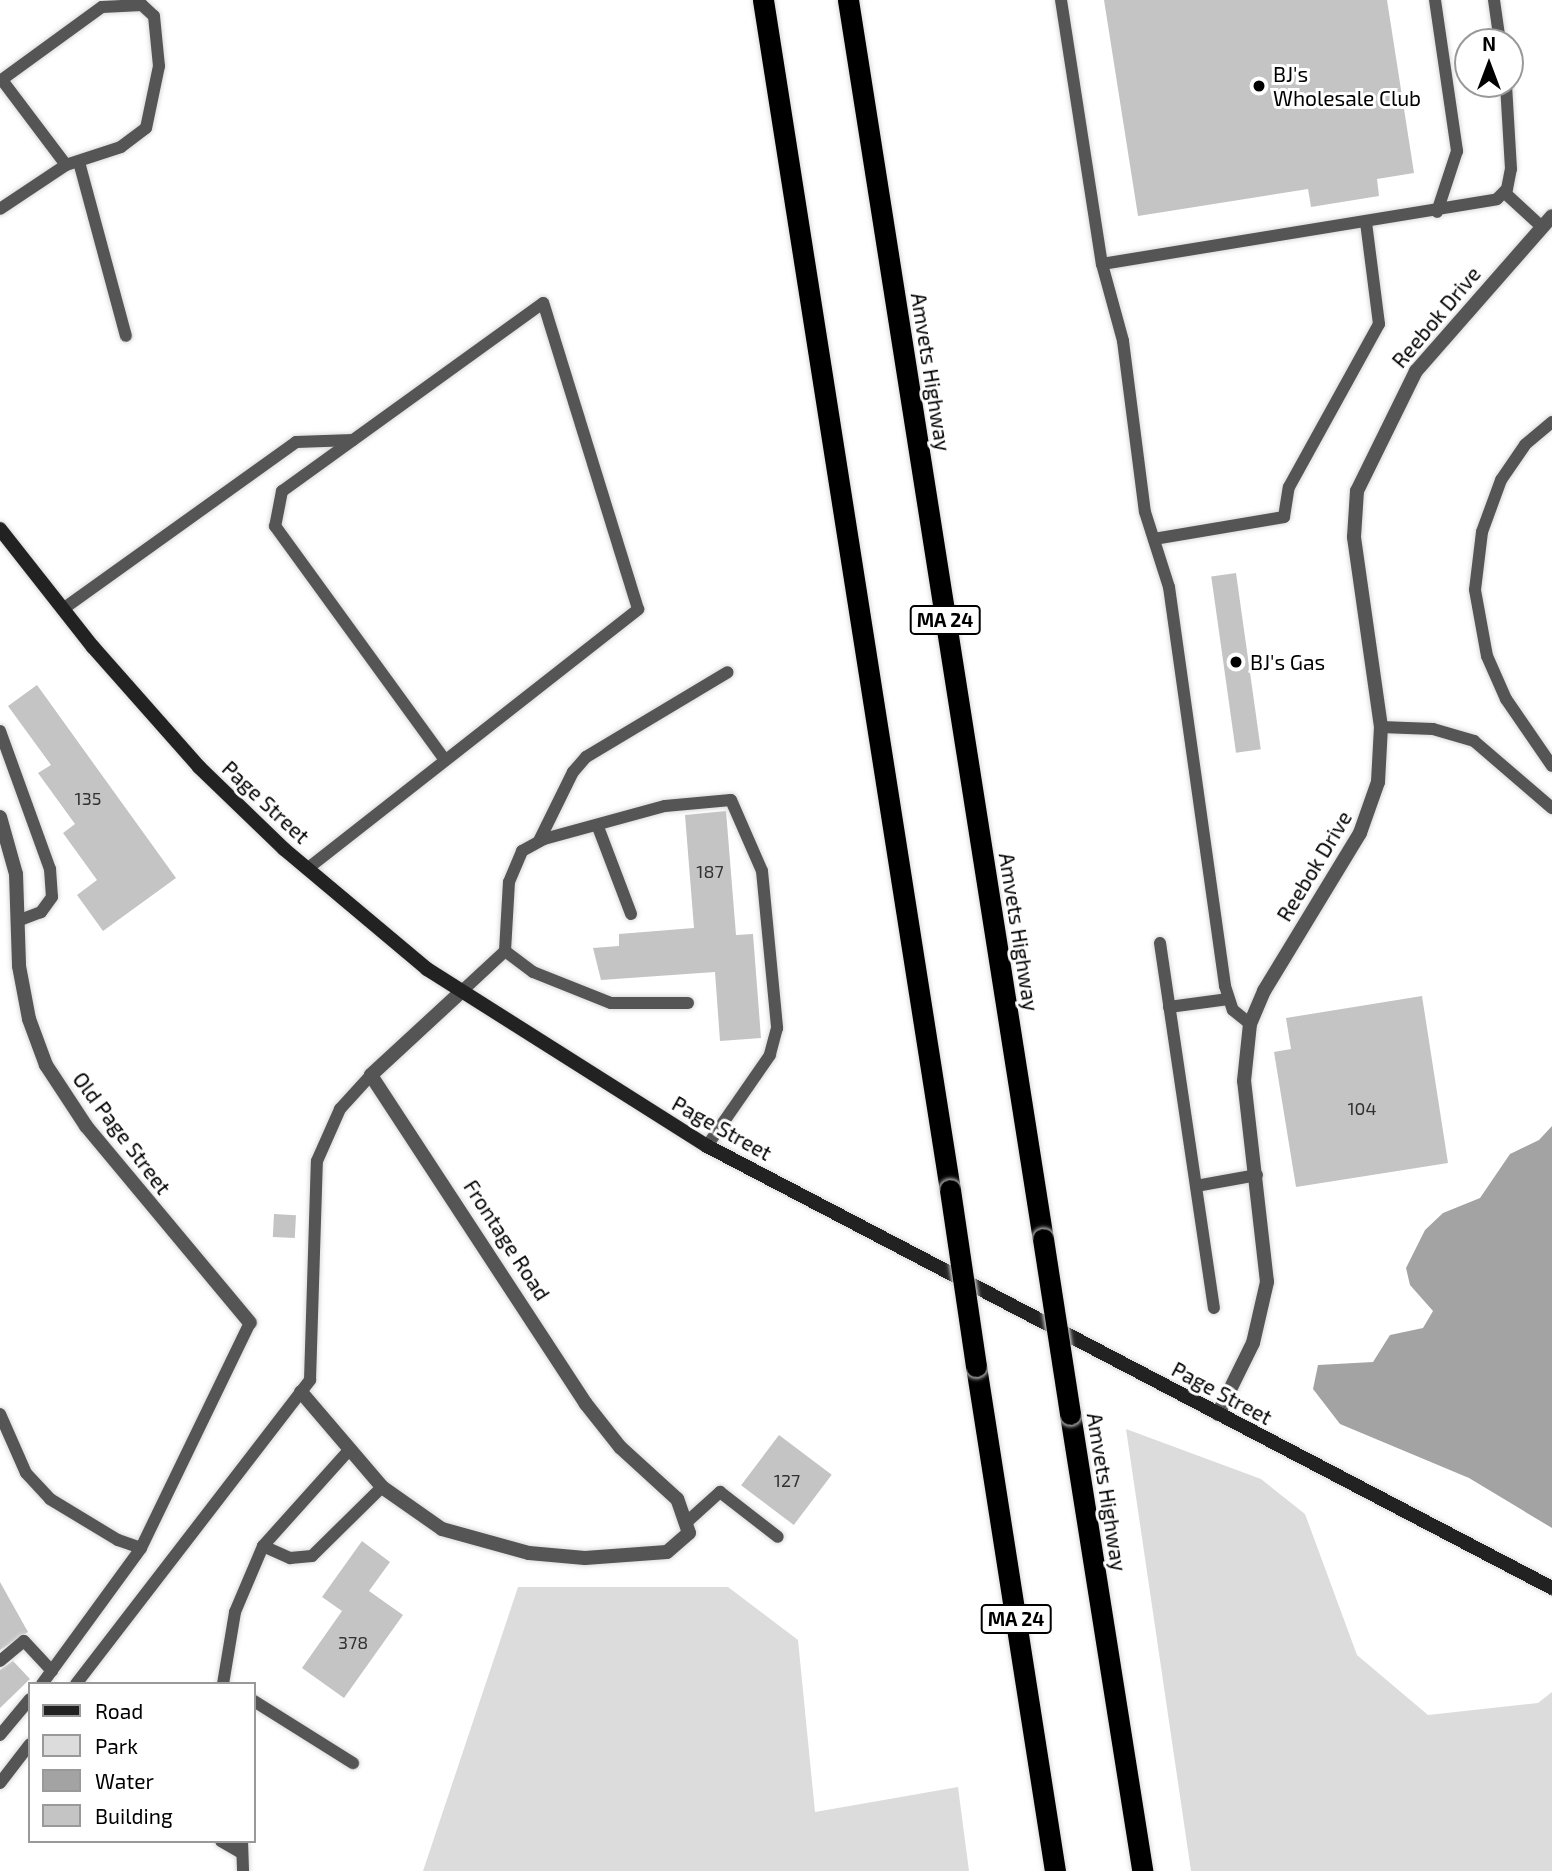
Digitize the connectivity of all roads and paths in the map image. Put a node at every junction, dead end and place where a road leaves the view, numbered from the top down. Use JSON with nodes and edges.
{"nodes":[{"id":1,"x":763,"y":0,"type":"edge"},
{"id":2,"x":848,"y":0,"type":"edge"},
{"id":3,"x":1061,"y":0,"type":"edge"},
{"id":4,"x":1435,"y":0,"type":"edge"},
{"id":5,"x":1494,"y":0,"type":"edge"},
{"id":6,"x":1498,"y":28,"type":"edge"},
{"id":7,"x":1,"y":81,"type":"edge"},
{"id":8,"x":1508,"y":98,"type":"edge"},
{"id":9,"x":73,"y":163,"type":"junction"},
{"id":10,"x":1505,"y":193,"type":"junction"},
{"id":11,"x":0,"y":209,"type":"edge"},
{"id":12,"x":1437,"y":212,"type":"junction"},
{"id":13,"x":1547,"y":222,"type":"edge"},
{"id":14,"x":1366,"y":223,"type":"junction"},
{"id":15,"x":1102,"y":264,"type":"junction"},
{"id":16,"x":126,"y":336,"type":"dead end"},
{"id":17,"x":1552,"y":422,"type":"edge"},
{"id":18,"x":354,"y":440,"type":"junction"},
{"id":19,"x":0,"y":529,"type":"edge"},
{"id":20,"x":1154,"y":539,"type":"junction"},
{"id":21,"x":63,"y":609,"type":"junction"},
{"id":22,"x":727,"y":672,"type":"dead end"},
{"id":23,"x":1381,"y":727,"type":"junction"},
{"id":24,"x":0,"y":731,"type":"edge"},
{"id":25,"x":444,"y":760,"type":"junction"},
{"id":26,"x":1552,"y":766,"type":"edge"},
{"id":27,"x":1552,"y":808,"type":"edge"},
{"id":28,"x":0,"y":817,"type":"edge"},
{"id":29,"x":598,"y":827,"type":"junction"},
{"id":30,"x":539,"y":841,"type":"junction"},
{"id":31,"x":307,"y":869,"type":"junction"},
{"id":32,"x":631,"y":914,"type":"dead end"},
{"id":33,"x":18,"y":921,"type":"junction"},
{"id":34,"x":1160,"y":943,"type":"dead end"},
{"id":35,"x":505,"y":951,"type":"junction"},
{"id":36,"x":462,"y":991,"type":"junction"},
{"id":37,"x":1228,"y":999,"type":"junction"},
{"id":38,"x":688,"y":1003,"type":"dead end"},
{"id":39,"x":1170,"y":1007,"type":"junction"},
{"id":40,"x":1250,"y":1024,"type":"junction"},
{"id":41,"x":371,"y":1075,"type":"junction"},
{"id":42,"x":707,"y":1146,"type":"junction"},
{"id":43,"x":1257,"y":1175,"type":"junction"},
{"id":44,"x":1196,"y":1186,"type":"junction"},
{"id":45,"x":1214,"y":1308,"type":"dead end"},
{"id":46,"x":250,"y":1322,"type":"joint"},
{"id":47,"x":301,"y":1392,"type":"junction"},
{"id":48,"x":0,"y":1414,"type":"edge"},
{"id":49,"x":1218,"y":1414,"type":"junction"},
{"id":50,"x":349,"y":1450,"type":"junction"},
{"id":51,"x":382,"y":1487,"type":"junction"},
{"id":52,"x":689,"y":1520,"type":"junction"},
{"id":53,"x":778,"y":1537,"type":"dead end"},
{"id":54,"x":263,"y":1546,"type":"junction"},
{"id":55,"x":141,"y":1548,"type":"junction"},
{"id":56,"x":1552,"y":1588,"type":"edge"},
{"id":57,"x":0,"y":1661,"type":"edge"},
{"id":58,"x":52,"y":1671,"type":"junction"},
{"id":59,"x":44,"y":1682,"type":"edge"},
{"id":60,"x":78,"y":1682,"type":"edge"},
{"id":61,"x":224,"y":1682,"type":"edge"},
{"id":62,"x":28,"y":1701,"type":"edge"},
{"id":63,"x":256,"y":1702,"type":"edge"},
{"id":64,"x":0,"y":1735,"type":"edge"},
{"id":65,"x":28,"y":1747,"type":"edge"},
{"id":66,"x":353,"y":1763,"type":"dead end"},
{"id":67,"x":0,"y":1783,"type":"edge"},
{"id":68,"x":242,"y":1847,"type":"edge"},
{"id":69,"x":243,"y":1871,"type":"edge"},
{"id":70,"x":1055,"y":1871,"type":"edge"},
{"id":71,"x":1142,"y":1871,"type":"edge"}],
"edges":[{"from":1,"to":70,"type":"highway","number":"MA 24","bridge":true},
{"from":2,"to":71,"type":"highway","name":"Amvets Highway","number":"MA 24","bridge":true},
{"from":3,"to":15,"type":"lane"},
{"from":4,"to":12,"type":"lane"},
{"from":5,"to":6,"type":"lane"},
{"from":7,"to":9,"type":"lane"},
{"from":7,"to":9,"type":"lane"},
{"from":8,"to":10,"type":"lane"},
{"from":9,"to":11,"type":"lane"},
{"from":9,"to":16,"type":"lane"},
{"from":10,"to":12,"type":"lane"},
{"from":10,"to":13,"type":"lane"},
{"from":12,"to":14,"type":"lane"},
{"from":13,"to":23,"type":"street","name":"Reebok Drive"},
{"from":14,"to":15,"type":"lane"},
{"from":14,"to":20,"type":"lane"},
{"from":15,"to":20,"type":"lane"},
{"from":17,"to":26,"type":"lane"},
{"from":18,"to":21,"type":"lane"},
{"from":18,"to":25,"type":"lane"},
{"from":18,"to":25,"type":"lane"},
{"from":19,"to":21,"type":"main road","name":"Page Street"},
{"from":20,"to":37,"type":"lane"},
{"from":21,"to":31,"type":"main road","name":"Page Street"},
{"from":22,"to":30,"type":"lane"},
{"from":23,"to":27,"type":"lane"},
{"from":23,"to":40,"type":"street","name":"Reebok Drive"},
{"from":24,"to":33,"type":"lane"},
{"from":25,"to":31,"type":"lane"},
{"from":28,"to":33,"type":"street","name":"Old Page Street"},
{"from":29,"to":30,"type":"lane"},
{"from":29,"to":32,"type":"lane"},
{"from":29,"to":42,"type":"lane"},
{"from":30,"to":35,"type":"lane"},
{"from":31,"to":36,"type":"main road","name":"Page Street"},
{"from":33,"to":46,"type":"street","name":"Old Page Street"},
{"from":34,"to":39,"type":"lane"},
{"from":35,"to":36,"type":"lane"},
{"from":35,"to":38,"type":"lane"},
{"from":36,"to":41,"type":"street"},
{"from":36,"to":42,"type":"main road","name":"Page Street"},
{"from":37,"to":39,"type":"lane"},
{"from":37,"to":40,"type":"lane"},
{"from":39,"to":44,"type":"lane"},
{"from":40,"to":43,"type":"street","name":"Reebok Drive"},
{"from":41,"to":47,"type":"lane"},
{"from":41,"to":52,"type":"street","name":"Frontage Road"},
{"from":42,"to":49,"type":"main road","name":"Page Street"},
{"from":43,"to":44,"type":"lane"},
{"from":43,"to":49,"type":"street","name":"Reebok Drive"},
{"from":44,"to":45,"type":"lane"},
{"from":46,"to":55,"type":"lane"},
{"from":47,"to":50,"type":"street"},
{"from":47,"to":60,"type":"lane"},
{"from":48,"to":55,"type":"lane"},
{"from":49,"to":56,"type":"main road","name":"Page Street"},
{"from":50,"to":51,"type":"street"},
{"from":50,"to":54,"type":"lane"},
{"from":51,"to":52,"type":"street"},
{"from":51,"to":54,"type":"lane"},
{"from":52,"to":53,"type":"lane"},
{"from":54,"to":61,"type":"lane"},
{"from":55,"to":58,"type":"lane"},
{"from":57,"to":58,"type":"lane"},
{"from":58,"to":59,"type":"lane"},
{"from":62,"to":64,"type":"lane"},
{"from":63,"to":66,"type":"lane"},
{"from":65,"to":67,"type":"lane"},
{"from":68,"to":69,"type":"lane"}]}
